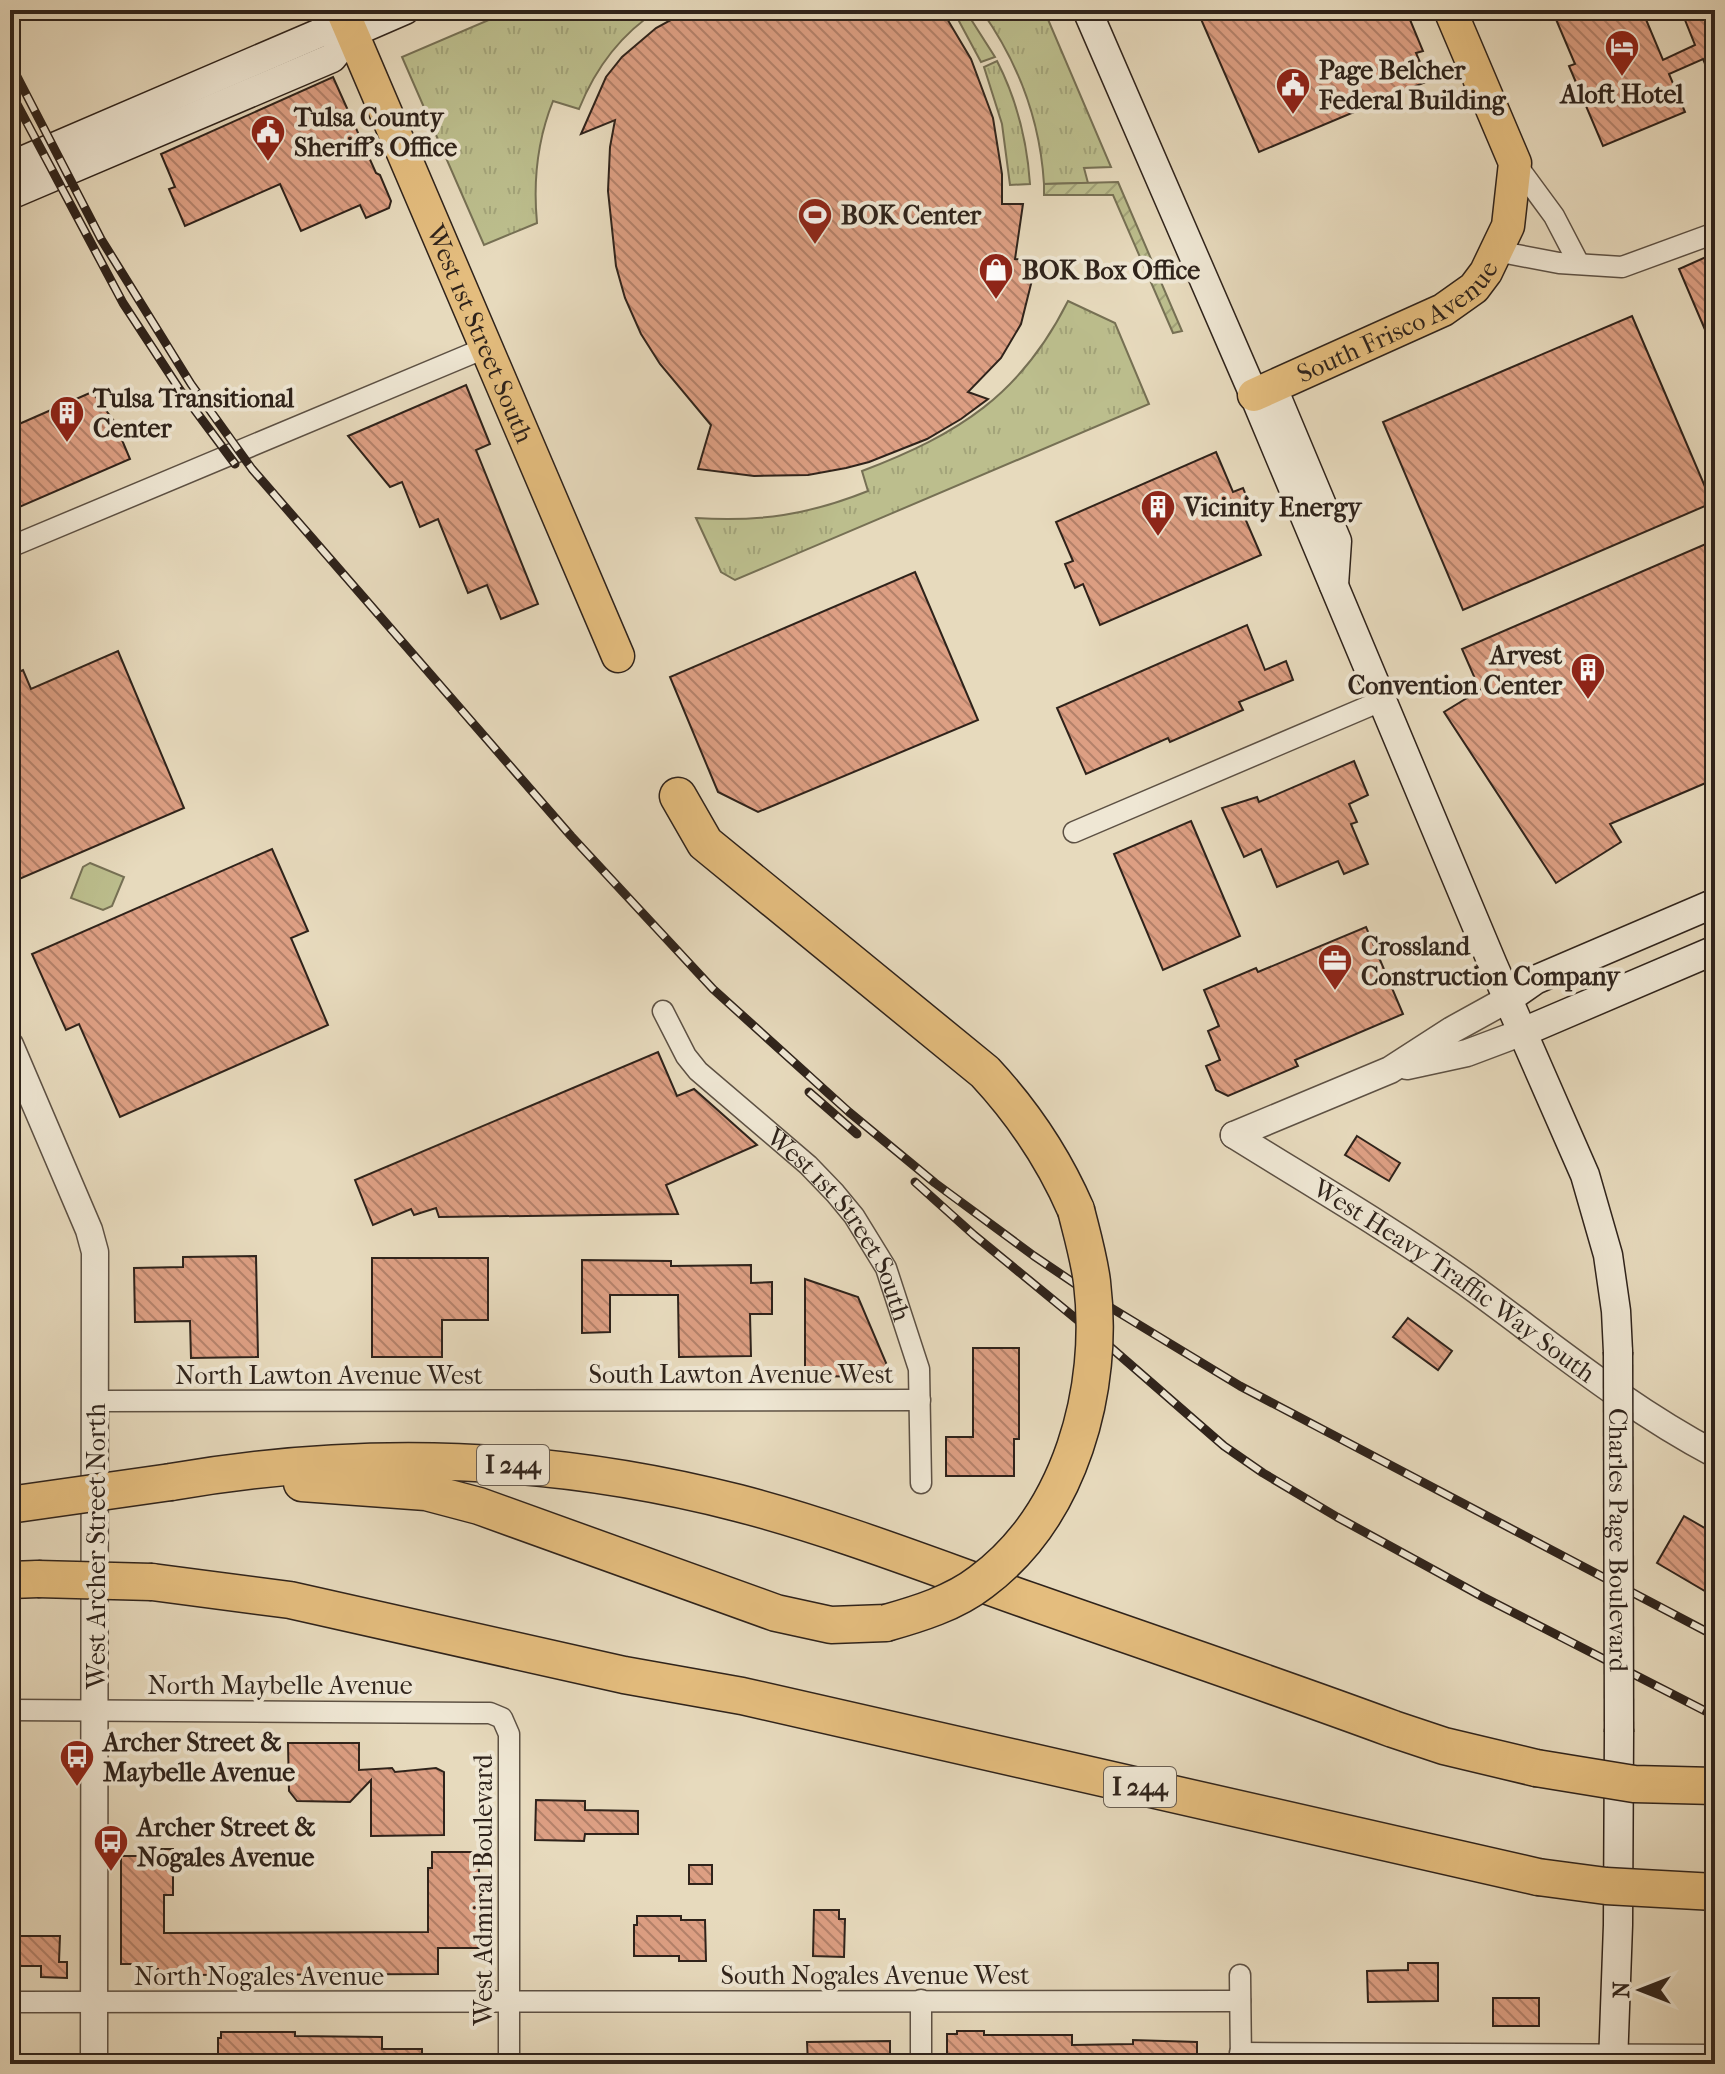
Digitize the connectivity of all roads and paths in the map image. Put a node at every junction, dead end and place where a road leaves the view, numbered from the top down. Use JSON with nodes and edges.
{"nodes":[{"id":1,"x":405,"y":10,"type":"edge"},
{"id":2,"x":1087,"y":10,"type":"edge"},
{"id":3,"x":1450,"y":10,"type":"edge"},
{"id":4,"x":347,"y":22,"type":"edge"},
{"id":5,"x":238,"y":83,"type":"junction"},
{"id":6,"x":1515,"y":163,"type":"junction"},
{"id":7,"x":10,"y":166,"type":"edge"},
{"id":8,"x":10,"y":195,"type":"edge"},
{"id":9,"x":1715,"y":233,"type":"edge"},
{"id":10,"x":1496,"y":251,"type":"junction"},
{"id":11,"x":1578,"y":262,"type":"junction"},
{"id":12,"x":485,"y":348,"type":"junction"},
{"id":13,"x":1263,"y":390,"type":"junction"},
{"id":14,"x":10,"y":547,"type":"edge"},
{"id":15,"x":618,"y":656,"type":"dead end"},
{"id":16,"x":1381,"y":701,"type":"junction"},
{"id":17,"x":678,"y":796,"type":"dead end"},
{"id":18,"x":1074,"y":832,"type":"dead end"},
{"id":19,"x":1715,"y":903,"type":"edge"},
{"id":20,"x":1715,"y":950,"type":"edge"},
{"id":21,"x":1508,"y":999,"type":"junction"},
{"id":22,"x":663,"y":1011,"type":"dead end"},
{"id":23,"x":1523,"y":1032,"type":"junction"},
{"id":24,"x":10,"y":1045,"type":"edge"},
{"id":25,"x":1390,"y":1070,"type":"junction"},
{"id":26,"x":920,"y":1400,"type":"junction"},
{"id":27,"x":96,"y":1401,"type":"junction"},
{"id":28,"x":562,"y":1401,"type":"joint"},
{"id":29,"x":1715,"y":1454,"type":"edge"},
{"id":30,"x":208,"y":1475,"type":"junction"},
{"id":31,"x":921,"y":1483,"type":"dead end"},
{"id":32,"x":13,"y":1504,"type":"edge"},
{"id":33,"x":24,"y":1580,"type":"edge"},
{"id":34,"x":10,"y":1710,"type":"edge"},
{"id":35,"x":96,"y":1710,"type":"junction"},
{"id":36,"x":502,"y":1718,"type":"joint"},
{"id":37,"x":1715,"y":1786,"type":"edge"},
{"id":38,"x":1715,"y":1892,"type":"edge"},
{"id":39,"x":1240,"y":1975,"type":"dead end"},
{"id":40,"x":921,"y":2000,"type":"junction"},
{"id":41,"x":509,"y":2001,"type":"junction"},
{"id":42,"x":1240,"y":2001,"type":"junction"},
{"id":43,"x":10,"y":2002,"type":"edge"},
{"id":44,"x":95,"y":2003,"type":"junction"},
{"id":45,"x":1715,"y":2055,"type":"edge"},
{"id":46,"x":1240,"y":2058,"type":"edge"},
{"id":47,"x":1614,"y":2060,"type":"edge"},
{"id":48,"x":94,"y":2064,"type":"edge"},
{"id":49,"x":509,"y":2064,"type":"edge"},
{"id":50,"x":921,"y":2064,"type":"edge"}],
"edges":[{"from":1,"to":4,"type":"main road"},
{"from":2,"to":13,"type":"main road","name":"Charles Page Boulevard"},
{"from":3,"to":6,"type":"main road"},
{"from":4,"to":5,"type":"main road"},
{"from":4,"to":12,"type":"main road","name":"West 1st Street South"},
{"from":5,"to":7,"type":"main road"},
{"from":5,"to":8,"type":"main road"},
{"from":6,"to":10,"type":"main road"},
{"from":6,"to":11,"type":"street"},
{"from":9,"to":11,"type":"street","name":"South Frisco Avenue"},
{"from":10,"to":11,"type":"street","name":"South Frisco Avenue"},
{"from":10,"to":13,"type":"main road","name":"South Frisco Avenue"},
{"from":12,"to":14,"type":"street"},
{"from":12,"to":15,"type":"main road","name":"West 1st Street South"},
{"from":13,"to":16,"type":"main road","name":"Charles Page Boulevard"},
{"from":16,"to":18,"type":"street"},
{"from":16,"to":21,"type":"main road","name":"Charles Page Boulevard"},
{"from":17,"to":30,"type":"highway","bridge":true},
{"from":19,"to":21,"type":"main road"},
{"from":20,"to":23,"type":"main road"},
{"from":21,"to":23,"type":"main road","name":"Charles Page Boulevard"},
{"from":21,"to":25,"type":"street"},
{"from":22,"to":26,"type":"street","name":"West 1st Street South"},
{"from":23,"to":25,"type":"street"},
{"from":23,"to":47,"type":"main road","name":"Charles Page Boulevard","bridge":true},
{"from":24,"to":27,"type":"street","name":"West Archer Street North"},
{"from":25,"to":29,"type":"street","name":"West Heavy Traffic Way South"},
{"from":26,"to":28,"type":"street","name":"South Lawton Avenue West"},
{"from":26,"to":31,"type":"street","name":"West 1st Street South"},
{"from":27,"to":28,"type":"street","name":"North Lawton Avenue West"},
{"from":27,"to":35,"type":"street","name":"West Archer Street North"},
{"from":30,"to":32,"type":"highway","number":"I 244","bridge":true},
{"from":30,"to":37,"type":"highway","number":"I 244","bridge":true},
{"from":33,"to":38,"type":"highway","number":"I 244","bridge":true},
{"from":34,"to":35,"type":"street","name":"North Maybelle Avenue"},
{"from":35,"to":36,"type":"street","name":"North Maybelle Avenue"},
{"from":35,"to":44,"type":"street","name":"West Archer Street North"},
{"from":36,"to":41,"type":"street","name":"West Admiral Boulevard"},
{"from":39,"to":42,"type":"street"},
{"from":40,"to":41,"type":"street","name":"South Nogales Avenue West"},
{"from":40,"to":42,"type":"street","name":"South Nogales Avenue West"},
{"from":40,"to":50,"type":"street"},
{"from":41,"to":44,"type":"street","name":"North Nogales Avenue"},
{"from":41,"to":49,"type":"street","name":"West Admiral Boulevard"},
{"from":42,"to":46,"type":"street"},
{"from":43,"to":44,"type":"street","name":"North Nogales Avenue"},
{"from":44,"to":48,"type":"street","name":"West Archer Street North"},
{"from":45,"to":47,"type":"street"},
{"from":46,"to":47,"type":"street"}]}
